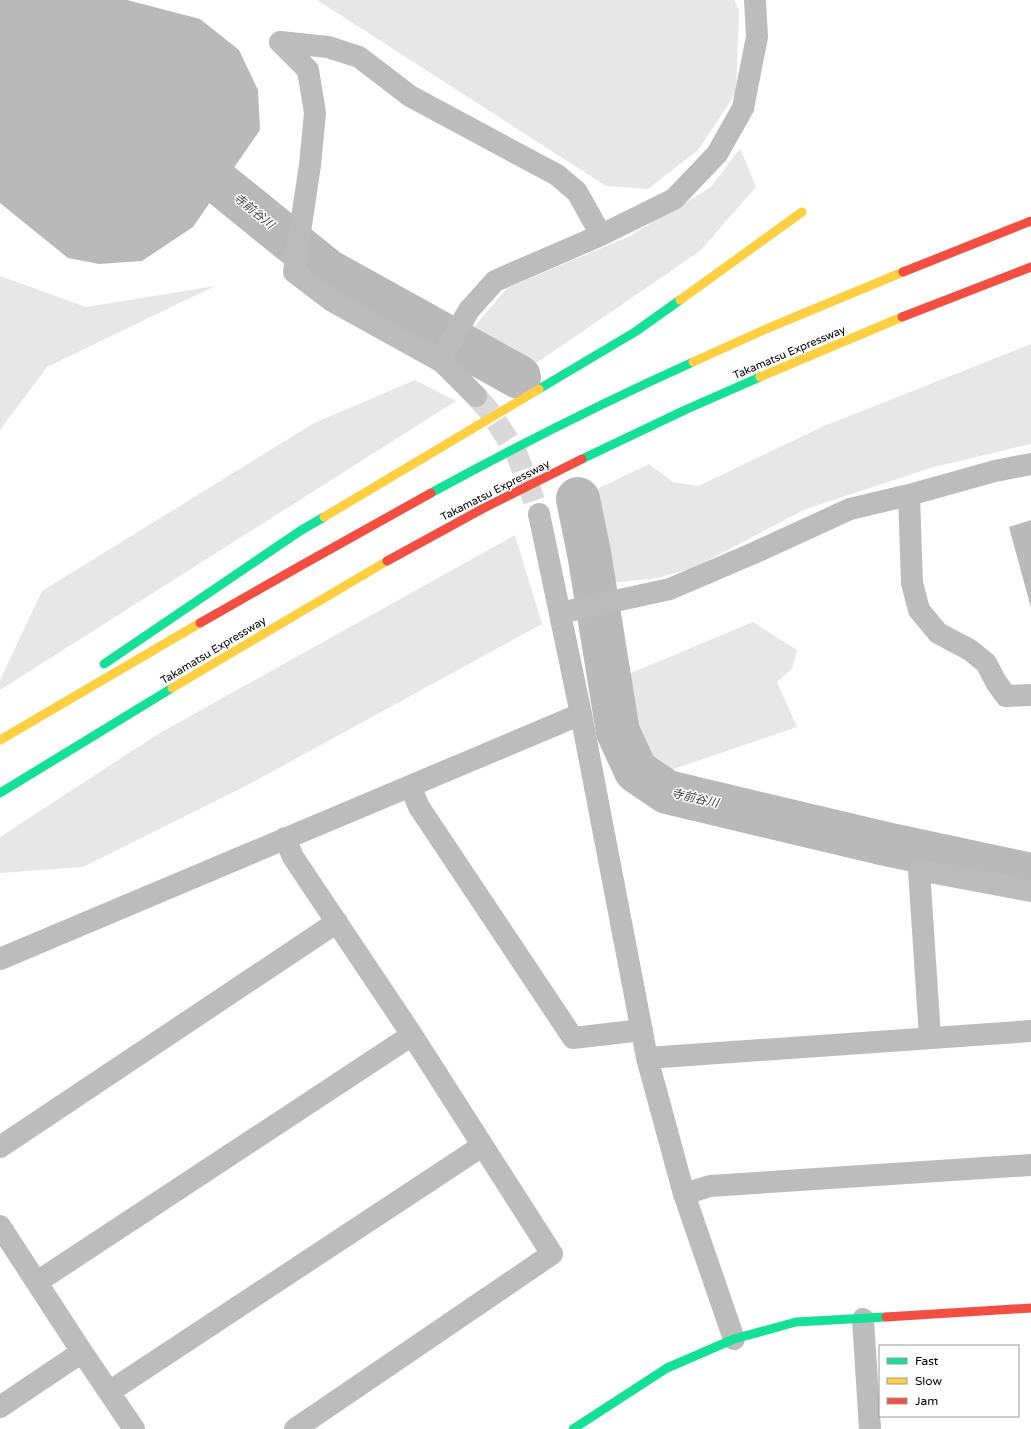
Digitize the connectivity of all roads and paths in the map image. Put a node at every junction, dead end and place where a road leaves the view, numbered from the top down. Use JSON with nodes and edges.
{"nodes":[{"id":1,"x":755,"y":0,"type":"edge"},
{"id":2,"x":802,"y":212,"type":"dead end"},
{"id":3,"x":1031,"y":221,"type":"edge"},
{"id":4,"x":601,"y":235,"type":"junction"},
{"id":5,"x":1031,"y":267,"type":"edge"},
{"id":6,"x":1016,"y":282,"type":"dead end"},
{"id":7,"x":948,"y":298,"type":"junction"},
{"id":8,"x":443,"y":358,"type":"junction"},
{"id":9,"x":476,"y":396,"type":"tunnel mouth"},
{"id":10,"x":1031,"y":464,"type":"edge"},
{"id":11,"x":909,"y":495,"type":"junction"},
{"id":12,"x":539,"y":514,"type":"tunnel mouth"},
{"id":13,"x":560,"y":613,"type":"junction"},
{"id":14,"x":98,"y":668,"type":"dead end"},
{"id":15,"x":59,"y":695,"type":"dead end"},
{"id":16,"x":1031,"y":695,"type":"edge"},
{"id":17,"x":580,"y":714,"type":"junction"},
{"id":18,"x":0,"y":735,"type":"edge"},
{"id":19,"x":0,"y":740,"type":"edge"},
{"id":20,"x":410,"y":786,"type":"junction"},
{"id":21,"x":0,"y":793,"type":"edge"},
{"id":22,"x":285,"y":838,"type":"junction"},
{"id":23,"x":1031,"y":891,"type":"edge"},
{"id":24,"x":337,"y":922,"type":"junction"},
{"id":25,"x":0,"y":959,"type":"edge"},
{"id":26,"x":642,"y":1030,"type":"junction"},
{"id":27,"x":1031,"y":1030,"type":"edge"},
{"id":28,"x":412,"y":1035,"type":"junction"},
{"id":29,"x":930,"y":1037,"type":"junction"},
{"id":30,"x":647,"y":1058,"type":"junction"},
{"id":31,"x":482,"y":1146,"type":"junction"},
{"id":32,"x":0,"y":1147,"type":"edge"},
{"id":33,"x":1031,"y":1165,"type":"edge"},
{"id":34,"x":684,"y":1194,"type":"junction"},
{"id":35,"x":0,"y":1226,"type":"edge"},
{"id":36,"x":38,"y":1282,"type":"junction"},
{"id":37,"x":1031,"y":1308,"type":"edge"},
{"id":38,"x":863,"y":1319,"type":"junction"},
{"id":39,"x":734,"y":1340,"type":"junction"},
{"id":40,"x":82,"y":1352,"type":"junction"},
{"id":41,"x":109,"y":1392,"type":"junction"},
{"id":42,"x":0,"y":1407,"type":"edge"},
{"id":43,"x":134,"y":1429,"type":"edge"},
{"id":44,"x":294,"y":1429,"type":"edge"},
{"id":45,"x":573,"y":1429,"type":"edge"},
{"id":46,"x":870,"y":1429,"type":"edge"}],
"edges":[{"from":1,"to":4,"type":"street"},
{"from":2,"to":14,"type":"main road"},
{"from":3,"to":19,"type":"main road"},
{"from":4,"to":8,"type":"street"},
{"from":4,"to":8,"type":"street"},
{"from":5,"to":7,"type":"main road","name":"Takamatsu Expressway"},
{"from":6,"to":7,"type":"main road"},
{"from":7,"to":21,"type":"main road","name":"Takamatsu Expressway"},
{"from":8,"to":9,"type":"street"},
{"from":10,"to":11,"type":"street"},
{"from":11,"to":13,"type":"street"},
{"from":11,"to":16,"type":"street"},
{"from":12,"to":13,"type":"street"},
{"from":13,"to":17,"type":"street"},
{"from":15,"to":18,"type":"main road"},
{"from":17,"to":20,"type":"street"},
{"from":17,"to":26,"type":"street"},
{"from":20,"to":22,"type":"street"},
{"from":20,"to":26,"type":"street"},
{"from":22,"to":24,"type":"street"},
{"from":22,"to":25,"type":"street"},
{"from":23,"to":29,"type":"street"},
{"from":24,"to":28,"type":"street"},
{"from":24,"to":32,"type":"street"},
{"from":26,"to":30,"type":"street"},
{"from":27,"to":29,"type":"street"},
{"from":28,"to":31,"type":"street"},
{"from":28,"to":36,"type":"street"},
{"from":29,"to":30,"type":"street"},
{"from":30,"to":34,"type":"street"},
{"from":31,"to":41,"type":"street"},
{"from":31,"to":44,"type":"street"},
{"from":33,"to":34,"type":"street"},
{"from":34,"to":39,"type":"street"},
{"from":35,"to":36,"type":"street"},
{"from":36,"to":40,"type":"street"},
{"from":37,"to":38,"type":"main road"},
{"from":38,"to":39,"type":"main road"},
{"from":38,"to":46,"type":"street"},
{"from":39,"to":45,"type":"main road"},
{"from":40,"to":41,"type":"street"},
{"from":40,"to":42,"type":"street"},
{"from":41,"to":43,"type":"street"}]}
